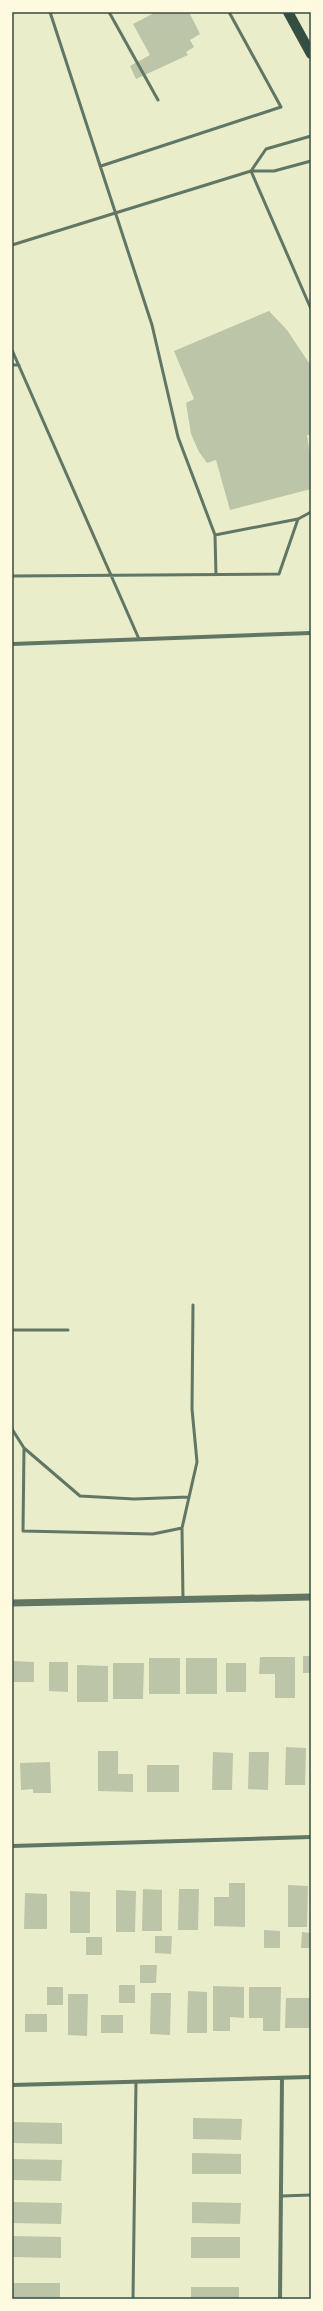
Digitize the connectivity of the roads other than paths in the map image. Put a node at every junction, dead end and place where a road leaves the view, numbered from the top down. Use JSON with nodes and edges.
{"nodes":[{"id":1,"x":50,"y":12,"type":"edge"},
{"id":2,"x":109,"y":12,"type":"edge"},
{"id":3,"x":229,"y":12,"type":"edge"},
{"id":4,"x":288,"y":12,"type":"edge"},
{"id":5,"x":311,"y":54,"type":"edge"},
{"id":6,"x":158,"y":100,"type":"dead end"},
{"id":7,"x":311,"y":136,"type":"edge"},
{"id":8,"x":311,"y":161,"type":"edge"},
{"id":9,"x":101,"y":166,"type":"junction"},
{"id":10,"x":251,"y":171,"type":"junction"},
{"id":11,"x":116,"y":212,"type":"junction"},
{"id":12,"x":12,"y":245,"type":"edge"},
{"id":13,"x":311,"y":309,"type":"edge"},
{"id":14,"x":12,"y":350,"type":"edge"},
{"id":15,"x":12,"y":365,"type":"edge"},
{"id":16,"x":19,"y":365,"type":"junction"},
{"id":17,"x":311,"y":512,"type":"edge"},
{"id":18,"x":298,"y":519,"type":"junction"},
{"id":19,"x":215,"y":535,"type":"junction"},
{"id":20,"x":111,"y":575,"type":"junction"},
{"id":21,"x":216,"y":575,"type":"junction"},
{"id":22,"x":12,"y":576,"type":"edge"},
{"id":23,"x":311,"y":633,"type":"edge"},
{"id":24,"x":139,"y":639,"type":"junction"},
{"id":25,"x":12,"y":644,"type":"edge"},
{"id":26,"x":193,"y":1305,"type":"dead end"},
{"id":27,"x":12,"y":1330,"type":"edge"},
{"id":28,"x":68,"y":1330,"type":"dead end"},
{"id":29,"x":12,"y":1429,"type":"edge"},
{"id":30,"x":24,"y":1448,"type":"junction"},
{"id":31,"x":188,"y":1497,"type":"junction"},
{"id":32,"x":182,"y":1528,"type":"junction"},
{"id":33,"x":311,"y":1597,"type":"edge"},
{"id":34,"x":183,"y":1600,"type":"junction"},
{"id":35,"x":12,"y":1603,"type":"edge"},
{"id":36,"x":311,"y":1837,"type":"edge"},
{"id":37,"x":12,"y":1846,"type":"edge"},
{"id":38,"x":311,"y":2077,"type":"edge"},
{"id":39,"x":282,"y":2078,"type":"junction"},
{"id":40,"x":136,"y":2082,"type":"junction"},
{"id":41,"x":12,"y":2085,"type":"edge"},
{"id":42,"x":311,"y":2195,"type":"edge"},
{"id":43,"x":281,"y":2196,"type":"junction"},
{"id":44,"x":133,"y":2299,"type":"edge"},
{"id":45,"x":280,"y":2299,"type":"edge"}],
"edges":[{"from":1,"to":9,"type":"lane"},
{"from":2,"to":6,"type":"lane"},
{"from":3,"to":9,"type":"lane"},
{"from":4,"to":5,"type":"main road"},
{"from":7,"to":10,"type":"lane"},
{"from":8,"to":10,"type":"lane"},
{"from":9,"to":11,"type":"lane"},
{"from":10,"to":11,"type":"lane"},
{"from":10,"to":13,"type":"lane"},
{"from":11,"to":12,"type":"lane"},
{"from":11,"to":19,"type":"lane"},
{"from":14,"to":16,"type":"lane"},
{"from":15,"to":16,"type":"lane"},
{"from":16,"to":20,"type":"lane"},
{"from":17,"to":18,"type":"lane"},
{"from":18,"to":19,"type":"lane"},
{"from":18,"to":21,"type":"lane"},
{"from":19,"to":21,"type":"lane"},
{"from":20,"to":21,"type":"lane"},
{"from":20,"to":22,"type":"lane"},
{"from":20,"to":24,"type":"lane"},
{"from":23,"to":24,"type":"street"},
{"from":24,"to":25,"type":"street"},
{"from":26,"to":31,"type":"lane"},
{"from":27,"to":28,"type":"lane"},
{"from":29,"to":30,"type":"lane"},
{"from":30,"to":31,"type":"lane"},
{"from":30,"to":32,"type":"lane"},
{"from":31,"to":32,"type":"lane"},
{"from":32,"to":34,"type":"lane"},
{"from":33,"to":34,"type":"street"},
{"from":34,"to":35,"type":"street"},
{"from":36,"to":37,"type":"street"},
{"from":38,"to":39,"type":"street"},
{"from":39,"to":40,"type":"street"},
{"from":39,"to":43,"type":"street"},
{"from":40,"to":41,"type":"street"},
{"from":40,"to":44,"type":"lane"},
{"from":42,"to":43,"type":"lane"},
{"from":43,"to":45,"type":"street"}]}
